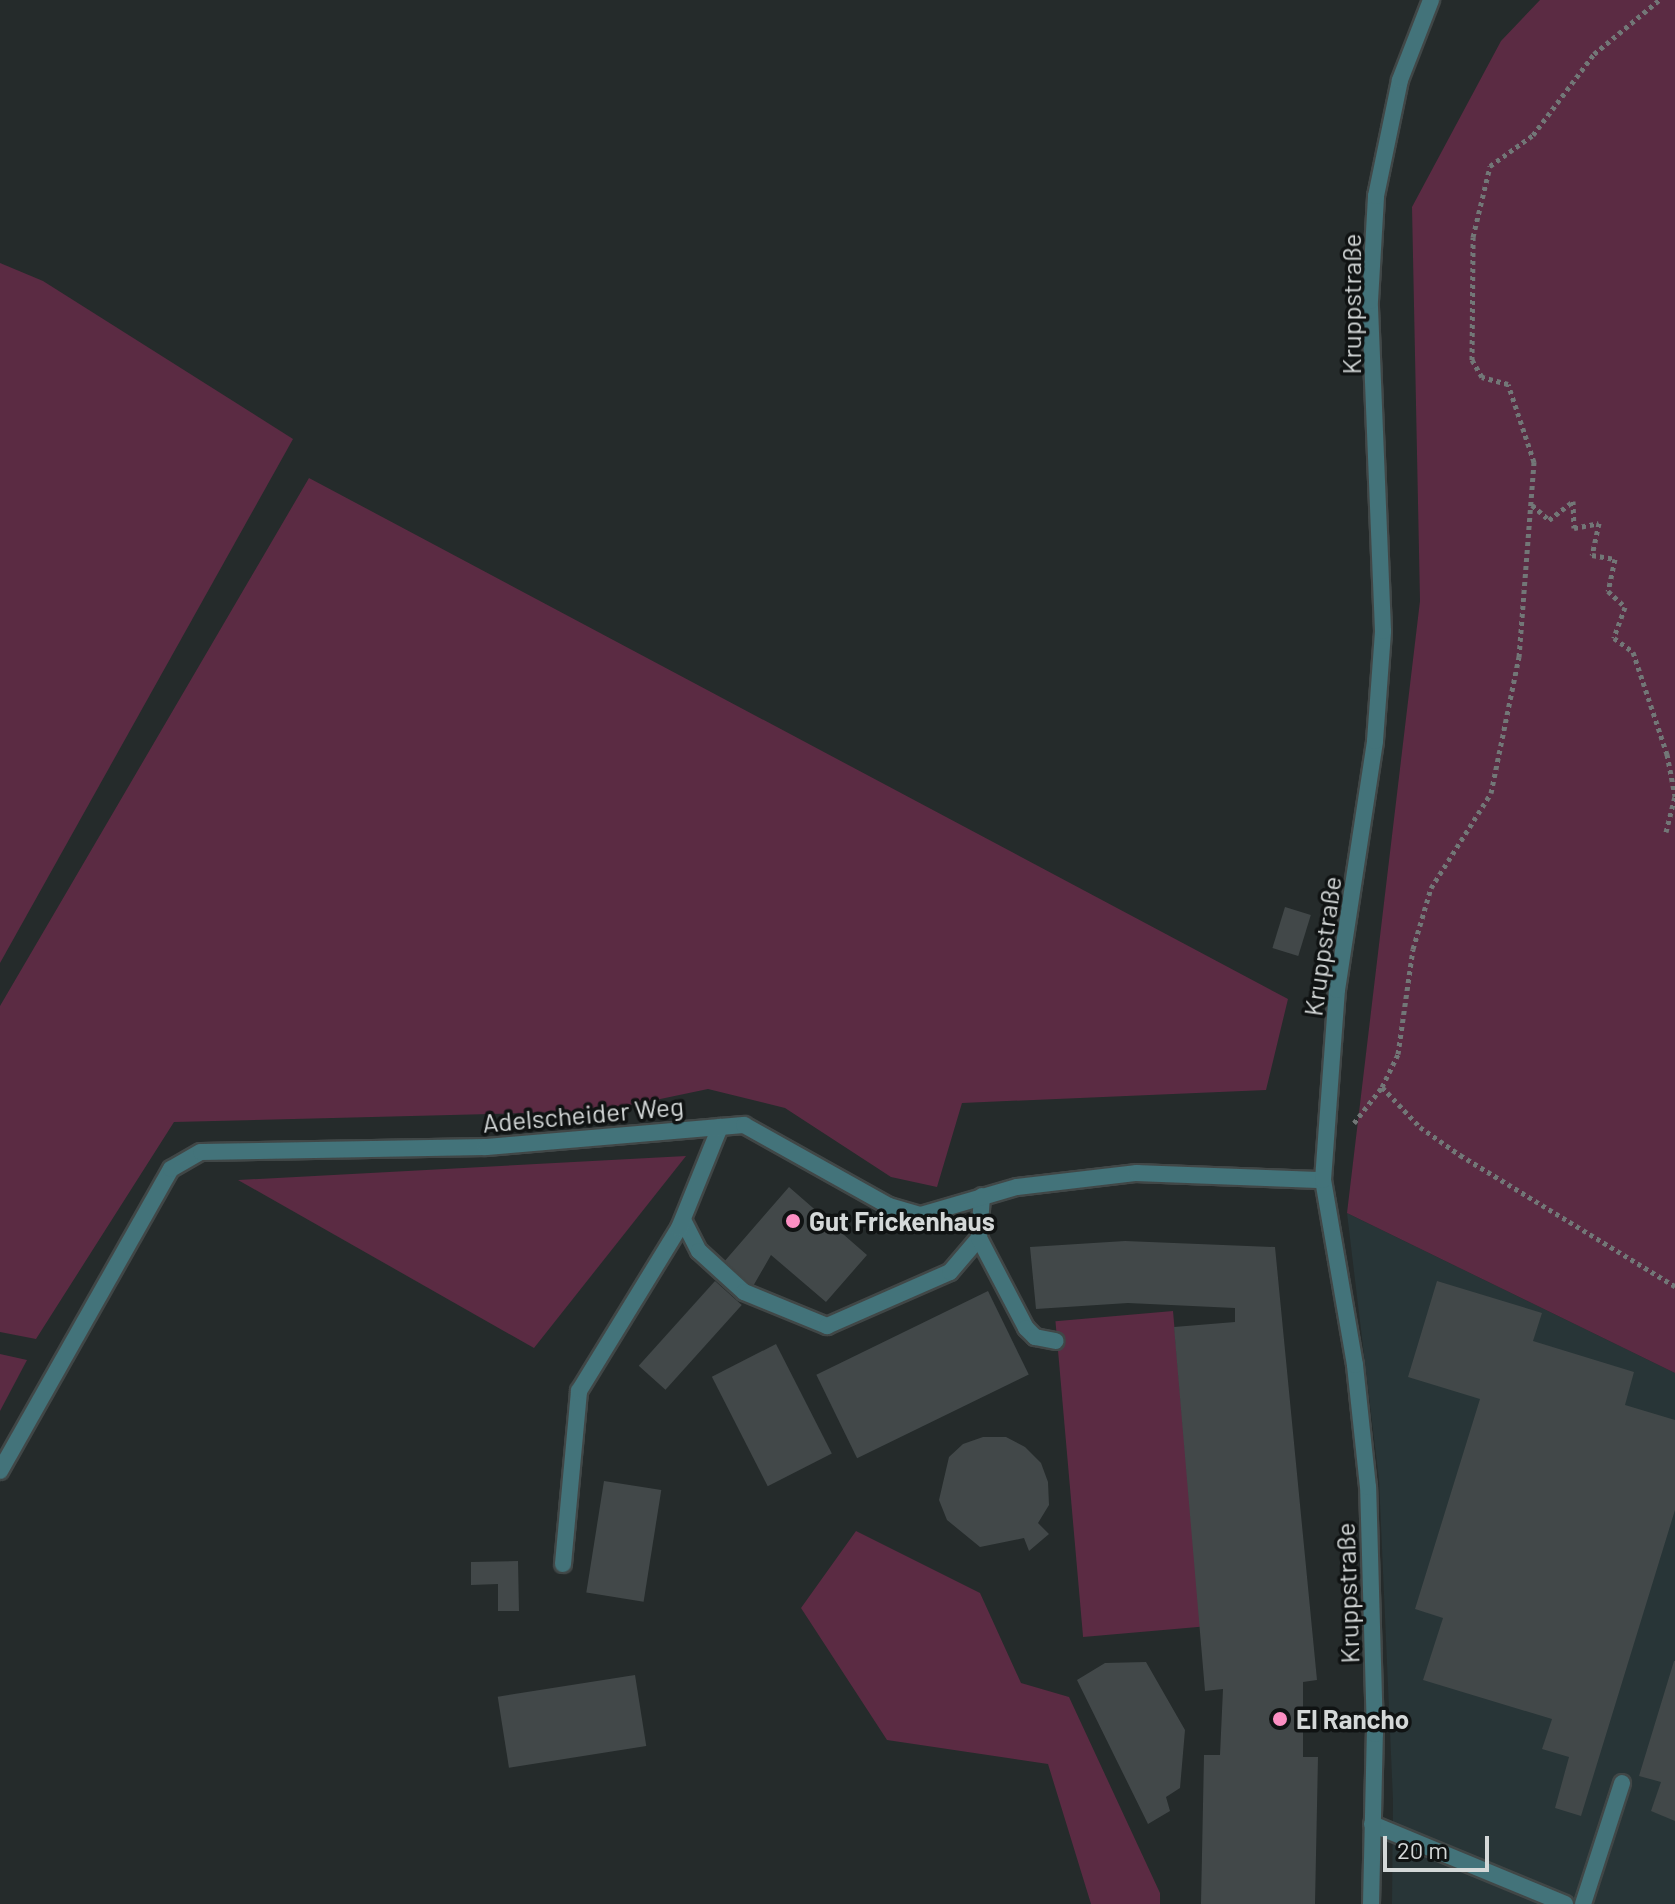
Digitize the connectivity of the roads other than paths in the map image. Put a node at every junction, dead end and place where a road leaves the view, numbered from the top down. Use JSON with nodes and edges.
{"nodes":[{"id":1,"x":1431,"y":0,"type":"edge"},
{"id":2,"x":720,"y":1127,"type":"junction"},
{"id":3,"x":1323,"y":1180,"type":"junction"},
{"id":4,"x":982,"y":1196,"type":"junction"},
{"id":5,"x":683,"y":1220,"type":"junction"},
{"id":6,"x":979,"y":1238,"type":"junction"},
{"id":7,"x":1056,"y":1341,"type":"dead end"},
{"id":8,"x":0,"y":1471,"type":"edge"},
{"id":9,"x":563,"y":1564,"type":"dead end"},
{"id":10,"x":1622,"y":1783,"type":"dead end"},
{"id":11,"x":1372,"y":1824,"type":"junction"},
{"id":12,"x":1371,"y":1904,"type":"edge"},
{"id":13,"x":1565,"y":1904,"type":"edge"},
{"id":14,"x":1583,"y":1904,"type":"edge"}],
"edges":[{"from":1,"to":3,"type":"street","name":"Kruppstraße"},
{"from":2,"to":4,"type":"street","name":"Adelscheider Weg"},
{"from":2,"to":5,"type":"street"},
{"from":2,"to":8,"type":"street","name":"Adelscheider Weg"},
{"from":3,"to":4,"type":"street","name":"Adelscheider Weg"},
{"from":3,"to":11,"type":"street","name":"Kruppstraße"},
{"from":4,"to":6,"type":"street"},
{"from":5,"to":6,"type":"street"},
{"from":5,"to":9,"type":"street"},
{"from":6,"to":7,"type":"street"},
{"from":10,"to":14,"type":"street"},
{"from":11,"to":12,"type":"street","name":"Kruppstraße"},
{"from":11,"to":13,"type":"street"}]}
